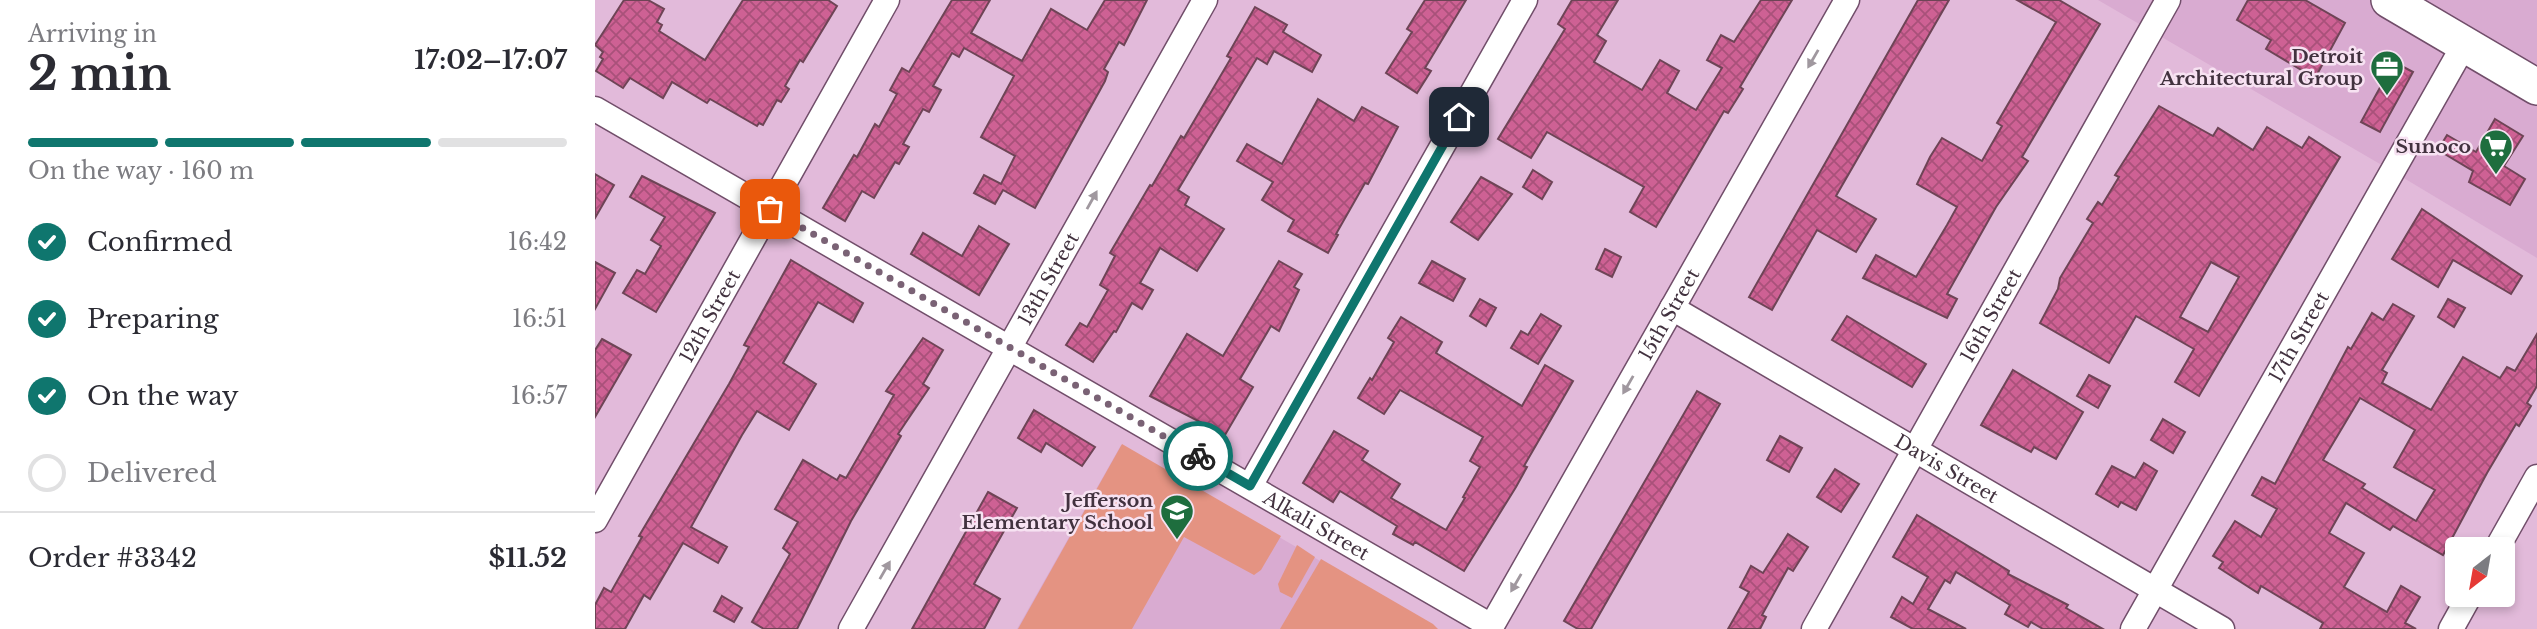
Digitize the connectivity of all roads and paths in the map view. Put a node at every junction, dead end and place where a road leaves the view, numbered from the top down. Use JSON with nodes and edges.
{"nodes":[{"id":1,"x":887,"y":0,"type":"edge"},
{"id":2,"x":1205,"y":0,"type":"edge"},
{"id":3,"x":1525,"y":0,"type":"edge"},
{"id":4,"x":1847,"y":0,"type":"edge"},
{"id":5,"x":2168,"y":0,"type":"edge"},
{"id":6,"x":2389,"y":0,"type":"edge"},
{"id":7,"x":2464,"y":45,"type":"junction"},
{"id":8,"x":2537,"y":87,"type":"edge"},
{"id":9,"x":595,"y":109,"type":"edge"},
{"id":10,"x":770,"y":209,"type":"junction"},
{"id":11,"x":1672,"y":307,"type":"junction"},
{"id":12,"x":1010,"y":348,"type":"junction"},
{"id":13,"x":1915,"y":450,"type":"junction"},
{"id":14,"x":2537,"y":477,"type":"edge"},
{"id":15,"x":1250,"y":486,"type":"junction"},
{"id":16,"x":595,"y":520,"type":"edge"},
{"id":17,"x":2503,"y":537,"type":"edge"},
{"id":18,"x":2155,"y":590,"type":"junction"},
{"id":19,"x":2463,"y":607,"type":"edge"},
{"id":20,"x":1491,"y":628,"type":"edge"},
{"id":21,"x":851,"y":629,"type":"edge"},
{"id":22,"x":1814,"y":629,"type":"edge"},
{"id":23,"x":2133,"y":629,"type":"edge"},
{"id":24,"x":2222,"y":629,"type":"edge"},
{"id":25,"x":2451,"y":629,"type":"edge"}],
"edges":[{"from":1,"to":10,"type":"street","name":"12th Street"},
{"from":12,"to":2,"type":"street","name":"13th Street","one_way":true},
{"from":3,"to":15,"type":"street"},
{"from":4,"to":11,"type":"street","name":"15th Street","one_way":true},
{"from":5,"to":13,"type":"street","name":"16th Street"},
{"from":6,"to":7,"type":"main road"},
{"from":7,"to":8,"type":"main road"},
{"from":7,"to":18,"type":"street","name":"17th Street"},
{"from":9,"to":10,"type":"street","name":"Alkali Street"},
{"from":10,"to":12,"type":"street","name":"Alkali Street"},
{"from":10,"to":16,"type":"street","name":"12th Street"},
{"from":11,"to":13,"type":"street","name":"Davis Street"},
{"from":11,"to":20,"type":"street","name":"15th Street","one_way":true},
{"from":12,"to":15,"type":"street","name":"Alkali Street"},
{"from":21,"to":12,"type":"street","name":"13th Street","one_way":true},
{"from":13,"to":18,"type":"street","name":"Davis Street"},
{"from":13,"to":22,"type":"street","name":"16th Street"},
{"from":14,"to":17,"type":"street"},
{"from":15,"to":20,"type":"street","name":"Alkali Street"},
{"from":18,"to":23,"type":"street","name":"17th Street"},
{"from":18,"to":24,"type":"street","name":"Davis Street"},
{"from":19,"to":25,"type":"street"}]}
